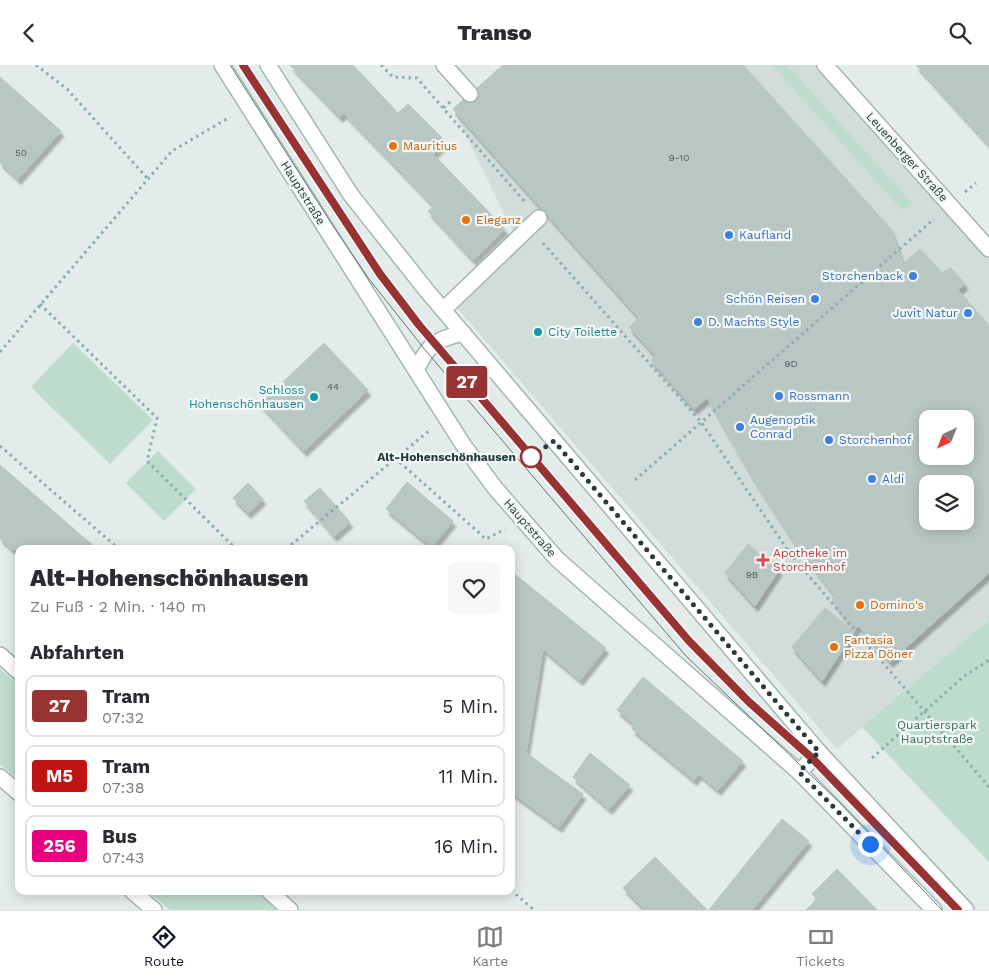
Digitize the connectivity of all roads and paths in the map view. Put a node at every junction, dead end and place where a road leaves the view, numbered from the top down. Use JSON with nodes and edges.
{"nodes":[{"id":1,"x":36,"y":65,"type":"edge"},
{"id":2,"x":222,"y":65,"type":"edge"},
{"id":3,"x":268,"y":65,"type":"edge"},
{"id":4,"x":381,"y":65,"type":"edge"},
{"id":5,"x":444,"y":65,"type":"edge"},
{"id":6,"x":825,"y":65,"type":"edge"},
{"id":7,"x":468,"y":91,"type":"joint"},
{"id":8,"x":443,"y":108,"type":"junction"},
{"id":9,"x":233,"y":115,"type":"dead end"},
{"id":10,"x":148,"y":179,"type":"junction"},
{"id":11,"x":950,"y":205,"type":"junction"},
{"id":12,"x":539,"y":218,"type":"junction"},
{"id":13,"x":989,"y":249,"type":"edge"},
{"id":14,"x":40,"y":304,"type":"junction"},
{"id":15,"x":443,"y":310,"type":"junction"},
{"id":16,"x":463,"y":333,"type":"junction"},
{"id":17,"x":0,"y":352,"type":"edge"},
{"id":18,"x":416,"y":370,"type":"junction"},
{"id":19,"x":701,"y":422,"type":"junction"},
{"id":20,"x":431,"y":430,"type":"dead end"},
{"id":21,"x":0,"y":446,"type":"edge"},
{"id":22,"x":395,"y":458,"type":"junction"},
{"id":23,"x":635,"y":480,"type":"dead end"},
{"id":24,"x":505,"y":529,"type":"dead end"},
{"id":25,"x":114,"y":545,"type":"edge"},
{"id":26,"x":232,"y":545,"type":"edge"},
{"id":27,"x":291,"y":545,"type":"edge"},
{"id":28,"x":0,"y":655,"type":"edge"},
{"id":29,"x":989,"y":660,"type":"edge"},
{"id":30,"x":15,"y":668,"type":"edge"},
{"id":31,"x":924,"y":711,"type":"junction"},
{"id":32,"x":819,"y":752,"type":"junction"},
{"id":33,"x":872,"y":758,"type":"dead end"},
{"id":34,"x":799,"y":772,"type":"junction"},
{"id":35,"x":0,"y":777,"type":"edge"},
{"id":36,"x":989,"y":787,"type":"edge"},
{"id":37,"x":15,"y":790,"type":"edge"},
{"id":38,"x":515,"y":893,"type":"edge"},
{"id":39,"x":137,"y":895,"type":"edge"},
{"id":40,"x":273,"y":895,"type":"edge"},
{"id":41,"x":154,"y":910,"type":"edge"},
{"id":42,"x":290,"y":910,"type":"edge"},
{"id":43,"x":534,"y":910,"type":"edge"},
{"id":44,"x":934,"y":910,"type":"edge"},
{"id":45,"x":966,"y":910,"type":"edge"}],
"edges":[{"from":1,"to":10,"type":"path"},
{"from":2,"to":18,"type":"main road","name":"Hauptstraße"},
{"from":3,"to":15,"type":"main road"},
{"from":4,"to":8,"type":"path"},
{"from":5,"to":7,"type":"main road"},
{"from":6,"to":11,"type":"main road","name":"Leuenberger Straße"},
{"from":7,"to":8,"type":"path"},
{"from":8,"to":12,"type":"path"},
{"from":9,"to":10,"type":"path"},
{"from":10,"to":14,"type":"path"},
{"from":11,"to":13,"type":"main road","name":"Leuenberger Straße"},
{"from":11,"to":19,"type":"path"},
{"from":12,"to":15,"type":"main road"},
{"from":12,"to":19,"type":"path"},
{"from":14,"to":17,"type":"path"},
{"from":14,"to":26,"type":"path"},
{"from":15,"to":16,"type":"main road"},
{"from":16,"to":18,"type":"main road"},
{"from":16,"to":32,"type":"main road"},
{"from":18,"to":34,"type":"main road","name":"Hauptstraße"},
{"from":19,"to":23,"type":"path"},
{"from":19,"to":31,"type":"path"},
{"from":20,"to":22,"type":"path"},
{"from":21,"to":25,"type":"path"},
{"from":22,"to":24,"type":"path"},
{"from":22,"to":27,"type":"path"},
{"from":28,"to":30,"type":"main road"},
{"from":29,"to":31,"type":"path"},
{"from":31,"to":33,"type":"path"},
{"from":31,"to":36,"type":"path"},
{"from":32,"to":34,"type":"main road"},
{"from":32,"to":45,"type":"main road"},
{"from":34,"to":44,"type":"main road","name":"Hauptstraße"},
{"from":35,"to":37,"type":"main road"},
{"from":38,"to":43,"type":"path"},
{"from":39,"to":41,"type":"main road"},
{"from":40,"to":42,"type":"main road"}]}
